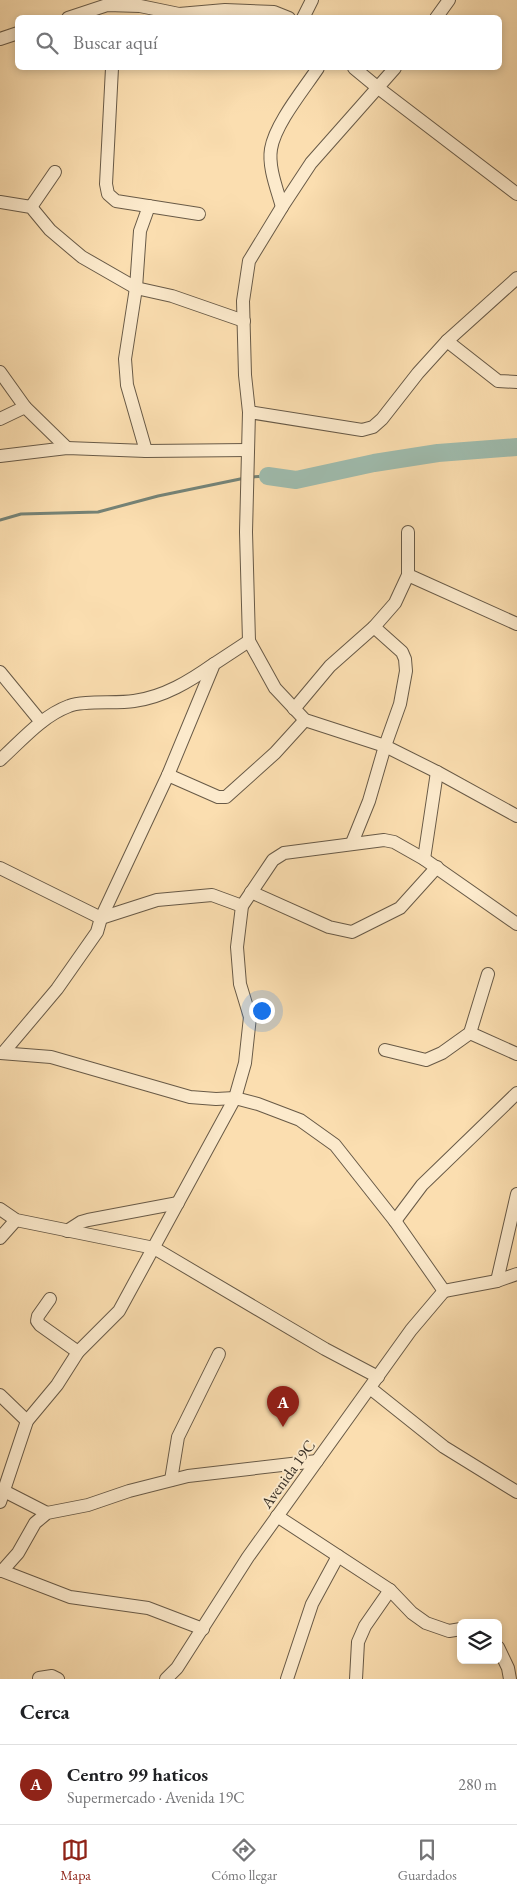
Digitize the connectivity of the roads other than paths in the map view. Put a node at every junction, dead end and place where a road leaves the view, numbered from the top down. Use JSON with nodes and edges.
{"nodes":[{"id":1,"x":312,"y":0,"type":"edge"},
{"id":2,"x":449,"y":0,"type":"edge"},
{"id":3,"x":108,"y":11,"type":"edge"},
{"id":4,"x":85,"y":15,"type":"edge"},
{"id":5,"x":282,"y":15,"type":"edge"},
{"id":6,"x":304,"y":15,"type":"edge"},
{"id":7,"x":438,"y":15,"type":"edge"},
{"id":8,"x":15,"y":34,"type":"edge"},
{"id":9,"x":0,"y":39,"type":"edge"},
{"id":10,"x":112,"y":70,"type":"edge"},
{"id":11,"x":317,"y":70,"type":"edge"},
{"id":12,"x":356,"y":70,"type":"edge"},
{"id":13,"x":393,"y":70,"type":"edge"},
{"id":14,"x":377,"y":87,"type":"junction"},
{"id":15,"x":55,"y":172,"type":"dead end"},
{"id":16,"x":517,"y":194,"type":"edge"},
{"id":17,"x":0,"y":202,"type":"edge"},
{"id":18,"x":148,"y":206,"type":"junction"},
{"id":19,"x":30,"y":207,"type":"junction"},
{"id":20,"x":282,"y":207,"type":"junction"},
{"id":21,"x":199,"y":214,"type":"dead end"},
{"id":22,"x":517,"y":278,"type":"edge"},
{"id":23,"x":136,"y":288,"type":"junction"},
{"id":24,"x":244,"y":321,"type":"junction"},
{"id":25,"x":447,"y":341,"type":"junction"},
{"id":26,"x":0,"y":372,"type":"edge"},
{"id":27,"x":517,"y":382,"type":"edge"},
{"id":28,"x":24,"y":407,"type":"junction"},
{"id":29,"x":248,"y":412,"type":"junction"},
{"id":30,"x":0,"y":419,"type":"edge"},
{"id":31,"x":67,"y":448,"type":"junction"},
{"id":32,"x":146,"y":450,"type":"junction"},
{"id":33,"x":248,"y":450,"type":"junction"},
{"id":34,"x":0,"y":456,"type":"edge"},
{"id":35,"x":408,"y":532,"type":"dead end"},
{"id":36,"x":408,"y":575,"type":"junction"},
{"id":37,"x":517,"y":624,"type":"edge"},
{"id":38,"x":374,"y":627,"type":"junction"},
{"id":39,"x":249,"y":641,"type":"junction"},
{"id":40,"x":214,"y":664,"type":"junction"},
{"id":41,"x":0,"y":672,"type":"edge"},
{"id":42,"x":294,"y":709,"type":"junction"},
{"id":43,"x":305,"y":720,"type":"junction"},
{"id":44,"x":41,"y":722,"type":"junction"},
{"id":45,"x":385,"y":746,"type":"junction"},
{"id":46,"x":0,"y":760,"type":"edge"},
{"id":47,"x":437,"y":772,"type":"junction"},
{"id":48,"x":168,"y":775,"type":"junction"},
{"id":49,"x":517,"y":816,"type":"edge"},
{"id":50,"x":352,"y":843,"type":"junction"},
{"id":51,"x":424,"y":859,"type":"junction"},
{"id":52,"x":437,"y":867,"type":"junction"},
{"id":53,"x":0,"y":868,"type":"edge"},
{"id":54,"x":252,"y":892,"type":"junction"},
{"id":55,"x":242,"y":906,"type":"junction"},
{"id":56,"x":100,"y":918,"type":"junction"},
{"id":57,"x":517,"y":924,"type":"edge"},
{"id":58,"x":488,"y":974,"type":"dead end"},
{"id":59,"x":470,"y":1033,"type":"junction"},
{"id":60,"x":385,"y":1050,"type":"dead end"},
{"id":61,"x":2,"y":1053,"type":"edge"},
{"id":62,"x":517,"y":1054,"type":"edge"},
{"id":63,"x":517,"y":1093,"type":"edge"},
{"id":64,"x":235,"y":1098,"type":"junction"},
{"id":65,"x":517,"y":1194,"type":"edge"},
{"id":66,"x":178,"y":1203,"type":"junction"},
{"id":67,"x":0,"y":1209,"type":"edge"},
{"id":68,"x":16,"y":1220,"type":"junction"},
{"id":69,"x":395,"y":1221,"type":"junction"},
{"id":70,"x":67,"y":1231,"type":"junction"},
{"id":71,"x":0,"y":1238,"type":"edge"},
{"id":72,"x":154,"y":1248,"type":"junction"},
{"id":73,"x":517,"y":1274,"type":"edge"},
{"id":74,"x":498,"y":1281,"type":"junction"},
{"id":75,"x":444,"y":1291,"type":"junction"},
{"id":76,"x":50,"y":1299,"type":"dead end"},
{"id":77,"x":78,"y":1352,"type":"junction"},
{"id":78,"x":219,"y":1354,"type":"dead end"},
{"id":79,"x":378,"y":1377,"type":"junction"},
{"id":80,"x":370,"y":1388,"type":"junction"},
{"id":81,"x":0,"y":1395,"type":"edge"},
{"id":82,"x":27,"y":1421,"type":"junction"},
{"id":83,"x":317,"y":1461,"type":"junction"},
{"id":84,"x":171,"y":1480,"type":"junction"},
{"id":85,"x":517,"y":1492,"type":"edge"},
{"id":86,"x":2,"y":1496,"type":"edge"},
{"id":87,"x":47,"y":1513,"type":"junction"},
{"id":88,"x":278,"y":1516,"type":"junction"},
{"id":89,"x":338,"y":1556,"type":"junction"},
{"id":90,"x":1,"y":1571,"type":"edge"},
{"id":91,"x":390,"y":1590,"type":"junction"},
{"id":92,"x":203,"y":1629,"type":"junction"},
{"id":93,"x":457,"y":1630,"type":"edge"},
{"id":94,"x":502,"y":1655,"type":"edge"},
{"id":95,"x":39,"y":1678,"type":"edge"},
{"id":96,"x":58,"y":1679,"type":"edge"},
{"id":97,"x":166,"y":1679,"type":"edge"},
{"id":98,"x":287,"y":1679,"type":"edge"},
{"id":99,"x":356,"y":1679,"type":"edge"},
{"id":100,"x":510,"y":1679,"type":"edge"}],
"edges":[{"from":1,"to":6,"type":"street"},
{"from":2,"to":7,"type":"street"},
{"from":3,"to":4,"type":"street"},
{"from":3,"to":5,"type":"street"},
{"from":8,"to":9,"type":"street"},
{"from":10,"to":18,"type":"street"},
{"from":11,"to":20,"type":"street"},
{"from":12,"to":14,"type":"street"},
{"from":13,"to":14,"type":"street"},
{"from":14,"to":16,"type":"street"},
{"from":14,"to":20,"type":"street"},
{"from":15,"to":19,"type":"street"},
{"from":17,"to":19,"type":"street"},
{"from":18,"to":21,"type":"street"},
{"from":18,"to":23,"type":"street"},
{"from":19,"to":23,"type":"street"},
{"from":20,"to":24,"type":"street"},
{"from":22,"to":25,"type":"street"},
{"from":23,"to":24,"type":"street"},
{"from":23,"to":32,"type":"street"},
{"from":24,"to":29,"type":"street"},
{"from":25,"to":27,"type":"street"},
{"from":25,"to":29,"type":"street"},
{"from":26,"to":28,"type":"street"},
{"from":28,"to":30,"type":"street"},
{"from":28,"to":31,"type":"street"},
{"from":29,"to":33,"type":"street"},
{"from":31,"to":32,"type":"street"},
{"from":31,"to":34,"type":"street"},
{"from":32,"to":33,"type":"street"},
{"from":33,"to":39,"type":"street"},
{"from":35,"to":36,"type":"street"},
{"from":36,"to":37,"type":"street"},
{"from":36,"to":38,"type":"street"},
{"from":38,"to":42,"type":"street"},
{"from":38,"to":45,"type":"street"},
{"from":39,"to":40,"type":"street"},
{"from":39,"to":42,"type":"street"},
{"from":40,"to":44,"type":"street"},
{"from":40,"to":48,"type":"street"},
{"from":41,"to":44,"type":"street"},
{"from":42,"to":43,"type":"street"},
{"from":43,"to":45,"type":"street"},
{"from":43,"to":48,"type":"street"},
{"from":44,"to":46,"type":"street"},
{"from":45,"to":47,"type":"street"},
{"from":45,"to":50,"type":"street"},
{"from":47,"to":49,"type":"street"},
{"from":47,"to":51,"type":"street"},
{"from":48,"to":56,"type":"street"},
{"from":50,"to":51,"type":"street"},
{"from":50,"to":54,"type":"street"},
{"from":51,"to":52,"type":"street"},
{"from":52,"to":54,"type":"street"},
{"from":52,"to":57,"type":"street"},
{"from":53,"to":56,"type":"street"},
{"from":54,"to":55,"type":"street"},
{"from":55,"to":56,"type":"street"},
{"from":55,"to":64,"type":"street"},
{"from":56,"to":61,"type":"street"},
{"from":58,"to":59,"type":"street"},
{"from":59,"to":60,"type":"street"},
{"from":59,"to":62,"type":"street"},
{"from":61,"to":64,"type":"street"},
{"from":63,"to":69,"type":"street"},
{"from":64,"to":66,"type":"street"},
{"from":64,"to":69,"type":"street"},
{"from":65,"to":74,"type":"street"},
{"from":66,"to":70,"type":"street"},
{"from":66,"to":72,"type":"street"},
{"from":67,"to":68,"type":"street"},
{"from":68,"to":70,"type":"street"},
{"from":68,"to":71,"type":"street"},
{"from":69,"to":75,"type":"street"},
{"from":70,"to":72,"type":"street"},
{"from":72,"to":77,"type":"street"},
{"from":72,"to":79,"type":"street"},
{"from":73,"to":74,"type":"street"},
{"from":74,"to":75,"type":"street"},
{"from":75,"to":79,"type":"street","name":"Avenida 19C"},
{"from":76,"to":77,"type":"street"},
{"from":77,"to":82,"type":"street"},
{"from":78,"to":84,"type":"street"},
{"from":79,"to":80,"type":"street","name":"Avenida 19C"},
{"from":80,"to":83,"type":"street","name":"Avenida 19C"},
{"from":80,"to":85,"type":"street"},
{"from":81,"to":82,"type":"street"},
{"from":82,"to":86,"type":"street"},
{"from":83,"to":84,"type":"street"},
{"from":83,"to":88,"type":"street","name":"Avenida 19C"},
{"from":84,"to":87,"type":"street"},
{"from":86,"to":87,"type":"street"},
{"from":87,"to":90,"type":"street"},
{"from":88,"to":89,"type":"street"},
{"from":88,"to":92,"type":"street","name":"Avenida 19C"},
{"from":89,"to":91,"type":"street"},
{"from":89,"to":98,"type":"street"},
{"from":90,"to":92,"type":"street"},
{"from":91,"to":93,"type":"street"},
{"from":91,"to":99,"type":"street"},
{"from":92,"to":97,"type":"street","name":"Avenida 19C"},
{"from":94,"to":100,"type":"street"},
{"from":95,"to":96,"type":"street"}]}
